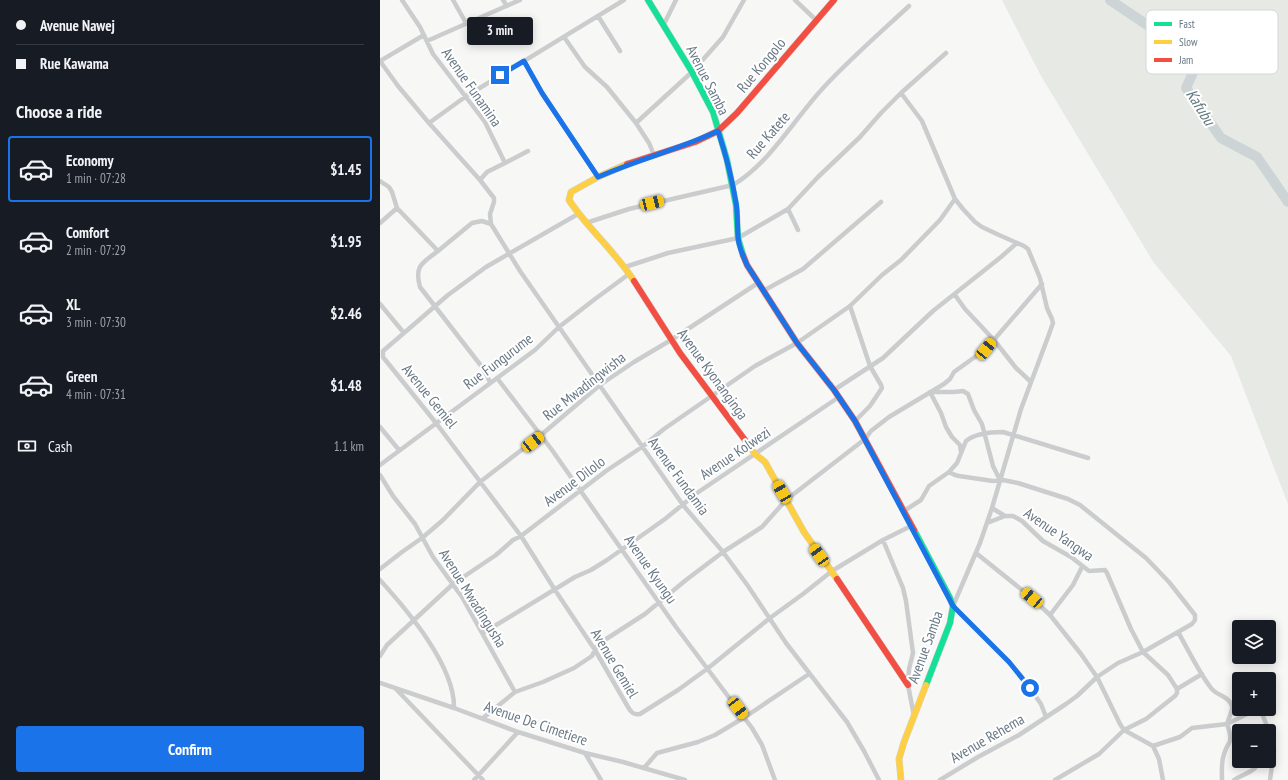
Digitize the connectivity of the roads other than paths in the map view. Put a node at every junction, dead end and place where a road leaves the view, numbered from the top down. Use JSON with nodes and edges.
{"nodes":[{"id":1,"x":402,"y":0,"type":"edge"},
{"id":2,"x":453,"y":0,"type":"edge"},
{"id":3,"x":503,"y":0,"type":"edge"},
{"id":4,"x":520,"y":0,"type":"edge"},
{"id":5,"x":624,"y":0,"type":"edge"},
{"id":6,"x":648,"y":0,"type":"edge"},
{"id":7,"x":676,"y":0,"type":"edge"},
{"id":8,"x":744,"y":0,"type":"edge"},
{"id":9,"x":795,"y":0,"type":"edge"},
{"id":10,"x":834,"y":0,"type":"edge"},
{"id":11,"x":507,"y":6,"type":"junction"},
{"id":12,"x":909,"y":6,"type":"dead end"},
{"id":13,"x":598,"y":16,"type":"junction"},
{"id":14,"x":816,"y":20,"type":"junction"},
{"id":15,"x":466,"y":23,"type":"junction"},
{"id":16,"x":663,"y":26,"type":"junction"},
{"id":17,"x":424,"y":35,"type":"junction"},
{"id":18,"x":564,"y":37,"type":"junction"},
{"id":19,"x":426,"y":41,"type":"junction"},
{"id":20,"x":620,"y":51,"type":"dead end"},
{"id":21,"x":946,"y":52,"type":"dead end"},
{"id":22,"x":380,"y":61,"type":"edge"},
{"id":23,"x":524,"y":61,"type":"junction"},
{"id":24,"x":692,"y":72,"type":"junction"},
{"id":25,"x":901,"y":93,"type":"junction"},
{"id":26,"x":465,"y":97,"type":"junction"},
{"id":27,"x":427,"y":122,"type":"junction"},
{"id":28,"x":636,"y":122,"type":"junction"},
{"id":29,"x":718,"y":131,"type":"junction"},
{"id":30,"x":528,"y":151,"type":"dead end"},
{"id":31,"x":654,"y":155,"type":"junction"},
{"id":32,"x":505,"y":163,"type":"junction"},
{"id":33,"x":598,"y":177,"type":"junction"},
{"id":34,"x":480,"y":180,"type":"junction"},
{"id":35,"x":380,"y":181,"type":"edge"},
{"id":36,"x":733,"y":185,"type":"junction"},
{"id":37,"x":569,"y":196,"type":"joint"},
{"id":38,"x":955,"y":199,"type":"junction"},
{"id":39,"x":881,"y":202,"type":"dead end"},
{"id":40,"x":397,"y":208,"type":"junction"},
{"id":41,"x":788,"y":209,"type":"junction"},
{"id":42,"x":578,"y":214,"type":"junction"},
{"id":43,"x":380,"y":223,"type":"edge"},
{"id":44,"x":586,"y":223,"type":"junction"},
{"id":45,"x":491,"y":224,"type":"junction"},
{"id":46,"x":798,"y":230,"type":"dead end"},
{"id":47,"x":738,"y":238,"type":"junction"},
{"id":48,"x":1017,"y":243,"type":"junction"},
{"id":49,"x":438,"y":251,"type":"junction"},
{"id":50,"x":509,"y":254,"type":"junction"},
{"id":51,"x":625,"y":267,"type":"junction"},
{"id":52,"x":630,"y":274,"type":"junction"},
{"id":53,"x":758,"y":283,"type":"junction"},
{"id":54,"x":1042,"y":284,"type":"junction"},
{"id":55,"x":763,"y":291,"type":"junction"},
{"id":56,"x":955,"y":295,"type":"junction"},
{"id":57,"x":380,"y":304,"type":"edge"},
{"id":58,"x":850,"y":306,"type":"junction"},
{"id":59,"x":436,"y":307,"type":"junction"},
{"id":60,"x":559,"y":327,"type":"junction"},
{"id":61,"x":404,"y":333,"type":"junction"},
{"id":62,"x":671,"y":340,"type":"junction"},
{"id":63,"x":994,"y":340,"type":"junction"},
{"id":64,"x":797,"y":343,"type":"junction"},
{"id":65,"x":870,"y":366,"type":"junction"},
{"id":66,"x":497,"y":378,"type":"junction"},
{"id":67,"x":490,"y":382,"type":"junction"},
{"id":68,"x":1031,"y":382,"type":"junction"},
{"id":69,"x":600,"y":385,"type":"junction"},
{"id":70,"x":834,"y":390,"type":"junction"},
{"id":71,"x":930,"y":392,"type":"junction"},
{"id":72,"x":713,"y":396,"type":"junction"},
{"id":73,"x":839,"y":397,"type":"junction"},
{"id":74,"x":855,"y":421,"type":"junction"},
{"id":75,"x":436,"y":422,"type":"junction"},
{"id":76,"x":380,"y":428,"type":"edge"},
{"id":77,"x":985,"y":433,"type":"junction"},
{"id":78,"x":1014,"y":434,"type":"junction"},
{"id":79,"x":541,"y":435,"type":"junction"},
{"id":80,"x":865,"y":439,"type":"junction"},
{"id":81,"x":642,"y":447,"type":"junction"},
{"id":82,"x":399,"y":450,"type":"junction"},
{"id":83,"x":962,"y":452,"type":"junction"},
{"id":84,"x":755,"y":454,"type":"junction"},
{"id":85,"x":1088,"y":458,"type":"dead end"},
{"id":86,"x":380,"y":466,"type":"edge"},
{"id":87,"x":949,"y":472,"type":"junction"},
{"id":88,"x":380,"y":475,"type":"edge"},
{"id":89,"x":1000,"y":480,"type":"junction"},
{"id":90,"x":480,"y":482,"type":"junction"},
{"id":91,"x":581,"y":491,"type":"junction"},
{"id":92,"x":786,"y":500,"type":"junction"},
{"id":93,"x":683,"y":505,"type":"junction"},
{"id":94,"x":992,"y":508,"type":"junction"},
{"id":95,"x":904,"y":511,"type":"junction"},
{"id":96,"x":1005,"y":516,"type":"junction"},
{"id":97,"x":987,"y":523,"type":"junction"},
{"id":98,"x":911,"y":526,"type":"junction"},
{"id":99,"x":521,"y":536,"type":"junction"},
{"id":100,"x":422,"y":538,"type":"junction"},
{"id":101,"x":883,"y":540,"type":"junction"},
{"id":102,"x":621,"y":549,"type":"junction"},
{"id":103,"x":723,"y":552,"type":"junction"},
{"id":104,"x":976,"y":553,"type":"junction"},
{"id":105,"x":1082,"y":567,"type":"junction"},
{"id":106,"x":380,"y":569,"type":"edge"},
{"id":107,"x":832,"y":571,"type":"junction"},
{"id":108,"x":380,"y":580,"type":"edge"},
{"id":109,"x":452,"y":584,"type":"junction"},
{"id":110,"x":555,"y":590,"type":"junction"},
{"id":111,"x":660,"y":603,"type":"junction"},
{"id":112,"x":953,"y":606,"type":"junction"},
{"id":113,"x":1050,"y":615,"type":"junction"},
{"id":114,"x":770,"y":618,"type":"junction"},
{"id":115,"x":413,"y":619,"type":"junction"},
{"id":116,"x":1178,"y":632,"type":"junction"},
{"id":117,"x":483,"y":633,"type":"junction"},
{"id":118,"x":595,"y":650,"type":"junction"},
{"id":119,"x":1143,"y":652,"type":"junction"},
{"id":120,"x":380,"y":656,"type":"edge"},
{"id":121,"x":707,"y":669,"type":"junction"},
{"id":122,"x":809,"y":674,"type":"junction"},
{"id":123,"x":1202,"y":674,"type":"junction"},
{"id":124,"x":1097,"y":677,"type":"junction"},
{"id":125,"x":380,"y":683,"type":"edge"},
{"id":126,"x":908,"y":685,"type":"junction"},
{"id":127,"x":395,"y":688,"type":"junction"},
{"id":128,"x":1177,"y":688,"type":"junction"},
{"id":129,"x":515,"y":692,"type":"junction"},
{"id":130,"x":454,"y":708,"type":"junction"},
{"id":131,"x":914,"y":716,"type":"junction"},
{"id":132,"x":1046,"y":717,"type":"junction"},
{"id":133,"x":483,"y":718,"type":"junction"},
{"id":134,"x":745,"y":718,"type":"junction"},
{"id":135,"x":1227,"y":724,"type":"junction"},
{"id":136,"x":1266,"y":724,"type":"edge"},
{"id":137,"x":1124,"y":730,"type":"junction"},
{"id":138,"x":518,"y":732,"type":"junction"},
{"id":139,"x":1153,"y":746,"type":"junction"},
{"id":140,"x":585,"y":753,"type":"junction"},
{"id":141,"x":644,"y":768,"type":"junction"},
{"id":142,"x":1256,"y":768,"type":"edge"},
{"id":143,"x":1272,"y":768,"type":"edge"},
{"id":144,"x":479,"y":775,"type":"junction"},
{"id":145,"x":474,"y":780,"type":"edge"},
{"id":146,"x":484,"y":780,"type":"edge"},
{"id":147,"x":600,"y":780,"type":"edge"},
{"id":148,"x":685,"y":780,"type":"edge"},
{"id":149,"x":775,"y":780,"type":"edge"},
{"id":150,"x":879,"y":780,"type":"edge"},
{"id":151,"x":901,"y":780,"type":"edge"},
{"id":152,"x":940,"y":780,"type":"edge"},
{"id":153,"x":1055,"y":780,"type":"edge"},
{"id":154,"x":1163,"y":780,"type":"edge"},
{"id":155,"x":1222,"y":780,"type":"edge"},
{"id":156,"x":1234,"y":780,"type":"edge"},
{"id":157,"x":1270,"y":780,"type":"edge"}],
"edges":[{"from":1,"to":17,"type":"street","name":"Avenue Funamina"},
{"from":2,"to":15,"type":"street"},
{"from":3,"to":11,"type":"street"},
{"from":4,"to":11,"type":"street"},
{"from":5,"to":13,"type":"street"},
{"from":6,"to":16,"type":"street","name":"Avenue Samba"},
{"from":7,"to":16,"type":"street"},
{"from":8,"to":24,"type":"street"},
{"from":9,"to":14,"type":"street"},
{"from":10,"to":14,"type":"street","name":"Rue Kongolo"},
{"from":11,"to":15,"type":"street"},
{"from":12,"to":36,"type":"street","name":"Rue Katete"},
{"from":13,"to":18,"type":"street"},
{"from":13,"to":20,"type":"street"},
{"from":14,"to":29,"type":"street","name":"Rue Kongolo"},
{"from":15,"to":19,"type":"street"},
{"from":16,"to":24,"type":"street","name":"Avenue Samba"},
{"from":17,"to":19,"type":"street","name":"Avenue Funamina"},
{"from":17,"to":22,"type":"street"},
{"from":18,"to":23,"type":"street"},
{"from":18,"to":28,"type":"street"},
{"from":19,"to":26,"type":"street","name":"Avenue Funamina"},
{"from":21,"to":25,"type":"street"},
{"from":22,"to":27,"type":"street"},
{"from":23,"to":26,"type":"street"},
{"from":23,"to":33,"type":"street"},
{"from":24,"to":28,"type":"street"},
{"from":24,"to":29,"type":"street","name":"Avenue Samba"},
{"from":25,"to":38,"type":"street"},
{"from":25,"to":41,"type":"street"},
{"from":26,"to":27,"type":"street"},
{"from":26,"to":32,"type":"street","name":"Avenue Funamina"},
{"from":27,"to":34,"type":"street"},
{"from":28,"to":31,"type":"street"},
{"from":29,"to":31,"type":"street","name":"Rue Kongolo"},
{"from":29,"to":36,"type":"street","name":"Avenue Samba"},
{"from":30,"to":32,"type":"street"},
{"from":31,"to":33,"type":"street","name":"Rue Kongolo"},
{"from":32,"to":34,"type":"street"},
{"from":33,"to":37,"type":"street","name":"Rue Kongolo"},
{"from":34,"to":45,"type":"street"},
{"from":35,"to":40,"type":"street"},
{"from":36,"to":44,"type":"street","name":"Rue Katete"},
{"from":36,"to":47,"type":"street","name":"Avenue Samba"},
{"from":37,"to":42,"type":"street","name":"Avenue Kyonanginga"},
{"from":38,"to":48,"type":"street"},
{"from":38,"to":58,"type":"street","name":"Avenue Dilolo"},
{"from":39,"to":55,"type":"street"},
{"from":40,"to":43,"type":"street"},
{"from":40,"to":49,"type":"street"},
{"from":41,"to":46,"type":"street"},
{"from":41,"to":47,"type":"street"},
{"from":42,"to":44,"type":"street","name":"Avenue Kyonanginga"},
{"from":42,"to":50,"type":"street"},
{"from":44,"to":51,"type":"street","name":"Avenue Kyonanginga"},
{"from":45,"to":49,"type":"street"},
{"from":45,"to":50,"type":"street","name":"Avenue Fundamia"},
{"from":47,"to":51,"type":"street"},
{"from":47,"to":53,"type":"street","name":"Avenue Samba"},
{"from":48,"to":54,"type":"street"},
{"from":48,"to":56,"type":"street"},
{"from":49,"to":59,"type":"street"},
{"from":50,"to":59,"type":"street"},
{"from":50,"to":60,"type":"street","name":"Avenue Fundamia"},
{"from":51,"to":52,"type":"street","name":"Avenue Kyonanginga"},
{"from":52,"to":60,"type":"street","name":"Rue Fungurume"},
{"from":52,"to":62,"type":"street","name":"Avenue Kyonanginga"},
{"from":53,"to":55,"type":"street","name":"Avenue Samba"},
{"from":53,"to":62,"type":"street","name":"Rue Mwadingwisha"},
{"from":54,"to":63,"type":"street"},
{"from":54,"to":68,"type":"street"},
{"from":55,"to":64,"type":"street","name":"Avenue Samba"},
{"from":56,"to":63,"type":"street"},
{"from":56,"to":65,"type":"street"},
{"from":57,"to":61,"type":"street"},
{"from":58,"to":64,"type":"street","name":"Avenue Dilolo"},
{"from":58,"to":65,"type":"street"},
{"from":59,"to":61,"type":"street"},
{"from":59,"to":67,"type":"street"},
{"from":60,"to":66,"type":"street","name":"Rue Fungurume"},
{"from":60,"to":69,"type":"street","name":"Avenue Fundamia"},
{"from":61,"to":75,"type":"street","name":"Avenue Gemiel"},
{"from":62,"to":69,"type":"street","name":"Rue Mwadingwisha"},
{"from":62,"to":72,"type":"street","name":"Avenue Kyonanginga"},
{"from":63,"to":68,"type":"street"},
{"from":63,"to":71,"type":"street"},
{"from":64,"to":70,"type":"street","name":"Avenue Samba"},
{"from":64,"to":72,"type":"street","name":"Avenue Dilolo"},
{"from":65,"to":70,"type":"street"},
{"from":65,"to":74,"type":"street"},
{"from":66,"to":67,"type":"street","name":"Rue Fungurume"},
{"from":66,"to":79,"type":"street","name":"Avenue Kyungu"},
{"from":67,"to":75,"type":"street","name":"Rue Fungurume"},
{"from":68,"to":78,"type":"street"},
{"from":69,"to":79,"type":"street","name":"Rue Mwadingwisha"},
{"from":69,"to":81,"type":"street","name":"Avenue Fundamia"},
{"from":70,"to":73,"type":"street","name":"Avenue Samba"},
{"from":71,"to":77,"type":"street"},
{"from":71,"to":80,"type":"street"},
{"from":71,"to":83,"type":"street"},
{"from":72,"to":81,"type":"street","name":"Avenue Dilolo"},
{"from":72,"to":84,"type":"street","name":"Avenue Kyonanginga"},
{"from":73,"to":74,"type":"street","name":"Avenue Samba"},
{"from":73,"to":84,"type":"street","name":"Avenue Kolwezi"},
{"from":74,"to":80,"type":"street","name":"Avenue Samba"},
{"from":75,"to":82,"type":"street","name":"Rue Fungurume"},
{"from":75,"to":90,"type":"street","name":"Avenue Gemiel"},
{"from":76,"to":82,"type":"street"},
{"from":77,"to":78,"type":"street"},
{"from":77,"to":83,"type":"street"},
{"from":77,"to":89,"type":"street"},
{"from":78,"to":85,"type":"street"},
{"from":78,"to":89,"type":"street"},
{"from":79,"to":90,"type":"street","name":"Rue Mwadingwisha"},
{"from":79,"to":91,"type":"street","name":"Avenue Kyungu"},
{"from":80,"to":92,"type":"street"},
{"from":80,"to":95,"type":"street","name":"Avenue Samba"},
{"from":81,"to":91,"type":"street","name":"Avenue Dilolo"},
{"from":81,"to":93,"type":"street","name":"Avenue Fundamia"},
{"from":82,"to":86,"type":"street","name":"Rue Fungurume"},
{"from":83,"to":87,"type":"street"},
{"from":84,"to":92,"type":"street","name":"Avenue Kyonanginga"},
{"from":84,"to":93,"type":"street","name":"Avenue Kolwezi"},
{"from":87,"to":89,"type":"street"},
{"from":87,"to":95,"type":"street"},
{"from":88,"to":100,"type":"street","name":"Avenue Mwadingusha"},
{"from":89,"to":94,"type":"street"},
{"from":89,"to":116,"type":"street","name":"Avenue Rehema"},
{"from":90,"to":99,"type":"street","name":"Avenue Gemiel"},
{"from":90,"to":100,"type":"street","name":"Rue Mwadingwisha"},
{"from":91,"to":99,"type":"street","name":"Avenue Dilolo"},
{"from":91,"to":102,"type":"street","name":"Avenue Kyungu"},
{"from":92,"to":103,"type":"street"},
{"from":92,"to":107,"type":"street","name":"Avenue Kyonanginga"},
{"from":93,"to":102,"type":"street","name":"Avenue Kolwezi"},
{"from":93,"to":103,"type":"street","name":"Avenue Fundamia"},
{"from":94,"to":96,"type":"street","name":"Avenue Yangwa"},
{"from":94,"to":97,"type":"street"},
{"from":95,"to":98,"type":"street","name":"Avenue Samba"},
{"from":96,"to":97,"type":"street"},
{"from":96,"to":105,"type":"street","name":"Avenue Yangwa"},
{"from":97,"to":104,"type":"street"},
{"from":98,"to":101,"type":"street","name":"Avenue Gemiel"},
{"from":98,"to":112,"type":"street","name":"Avenue Samba"},
{"from":99,"to":109,"type":"street","name":"Avenue Dilolo"},
{"from":99,"to":110,"type":"street","name":"Avenue Gemiel"},
{"from":100,"to":106,"type":"street","name":"Rue Mwadingwisha"},
{"from":100,"to":109,"type":"street","name":"Avenue Mwadingusha"},
{"from":101,"to":107,"type":"street","name":"Avenue Gemiel"},
{"from":101,"to":126,"type":"street"},
{"from":102,"to":110,"type":"street","name":"Avenue Kolwezi"},
{"from":102,"to":111,"type":"street","name":"Avenue Kyungu"},
{"from":103,"to":111,"type":"street"},
{"from":103,"to":114,"type":"street","name":"Avenue Fundamia"},
{"from":104,"to":112,"type":"street"},
{"from":104,"to":113,"type":"street"},
{"from":105,"to":113,"type":"street"},
{"from":105,"to":119,"type":"street","name":"Avenue Yangwa"},
{"from":107,"to":114,"type":"street","name":"Avenue Gemiel"},
{"from":107,"to":126,"type":"street","name":"Avenue Kyonanginga"},
{"from":108,"to":115,"type":"street"},
{"from":109,"to":115,"type":"street","name":"Avenue Dilolo"},
{"from":109,"to":117,"type":"street","name":"Avenue Mwadingusha"},
{"from":110,"to":117,"type":"street","name":"Avenue Kolwezi"},
{"from":110,"to":118,"type":"street","name":"Avenue Gemiel"},
{"from":111,"to":118,"type":"street"},
{"from":111,"to":121,"type":"street","name":"Avenue Kyungu"},
{"from":112,"to":131,"type":"street","name":"Avenue Samba"},
{"from":112,"to":132,"type":"street"},
{"from":113,"to":124,"type":"street"},
{"from":114,"to":121,"type":"street","name":"Avenue Gemiel"},
{"from":114,"to":122,"type":"street","name":"Avenue Fundamia"},
{"from":115,"to":120,"type":"street","name":"Avenue Dilolo"},
{"from":115,"to":130,"type":"street"},
{"from":116,"to":119,"type":"street","name":"Avenue Rehema"},
{"from":116,"to":123,"type":"street"},
{"from":117,"to":129,"type":"street","name":"Avenue Mwadingusha"},
{"from":118,"to":121,"type":"street","name":"Avenue Gemiel"},
{"from":118,"to":129,"type":"street"},
{"from":119,"to":124,"type":"street","name":"Avenue Rehema"},
{"from":119,"to":128,"type":"street"},
{"from":121,"to":134,"type":"street","name":"Avenue Kyungu"},
{"from":122,"to":134,"type":"street"},
{"from":122,"to":150,"type":"street","name":"Avenue Fundamia"},
{"from":123,"to":128,"type":"street"},
{"from":123,"to":135,"type":"street"},
{"from":124,"to":132,"type":"street","name":"Avenue Rehema"},
{"from":124,"to":137,"type":"street"},
{"from":125,"to":127,"type":"street","name":"Avenue De Cimetiere"},
{"from":126,"to":131,"type":"street"},
{"from":127,"to":130,"type":"street","name":"Avenue De Cimetiere"},
{"from":127,"to":144,"type":"street"},
{"from":128,"to":137,"type":"street"},
{"from":129,"to":133,"type":"street"},
{"from":130,"to":133,"type":"street","name":"Avenue De Cimetiere"},
{"from":131,"to":151,"type":"street","name":"Avenue Samba"},
{"from":132,"to":152,"type":"street","name":"Avenue Rehema"},
{"from":133,"to":138,"type":"street","name":"Avenue De Cimetiere"},
{"from":134,"to":141,"type":"street"},
{"from":134,"to":149,"type":"street","name":"Avenue Kyungu"},
{"from":135,"to":136,"type":"street"},
{"from":135,"to":139,"type":"street"},
{"from":135,"to":155,"type":"street"},
{"from":137,"to":139,"type":"street"},
{"from":137,"to":153,"type":"street"},
{"from":138,"to":140,"type":"street","name":"Avenue De Cimetiere"},
{"from":138,"to":144,"type":"street"},
{"from":139,"to":154,"type":"street"},
{"from":140,"to":141,"type":"street","name":"Avenue De Cimetiere"},
{"from":140,"to":147,"type":"street"},
{"from":141,"to":148,"type":"street","name":"Avenue De Cimetiere"},
{"from":142,"to":156,"type":"street"},
{"from":143,"to":157,"type":"street"},
{"from":144,"to":145,"type":"street"},
{"from":144,"to":146,"type":"street"}]}
